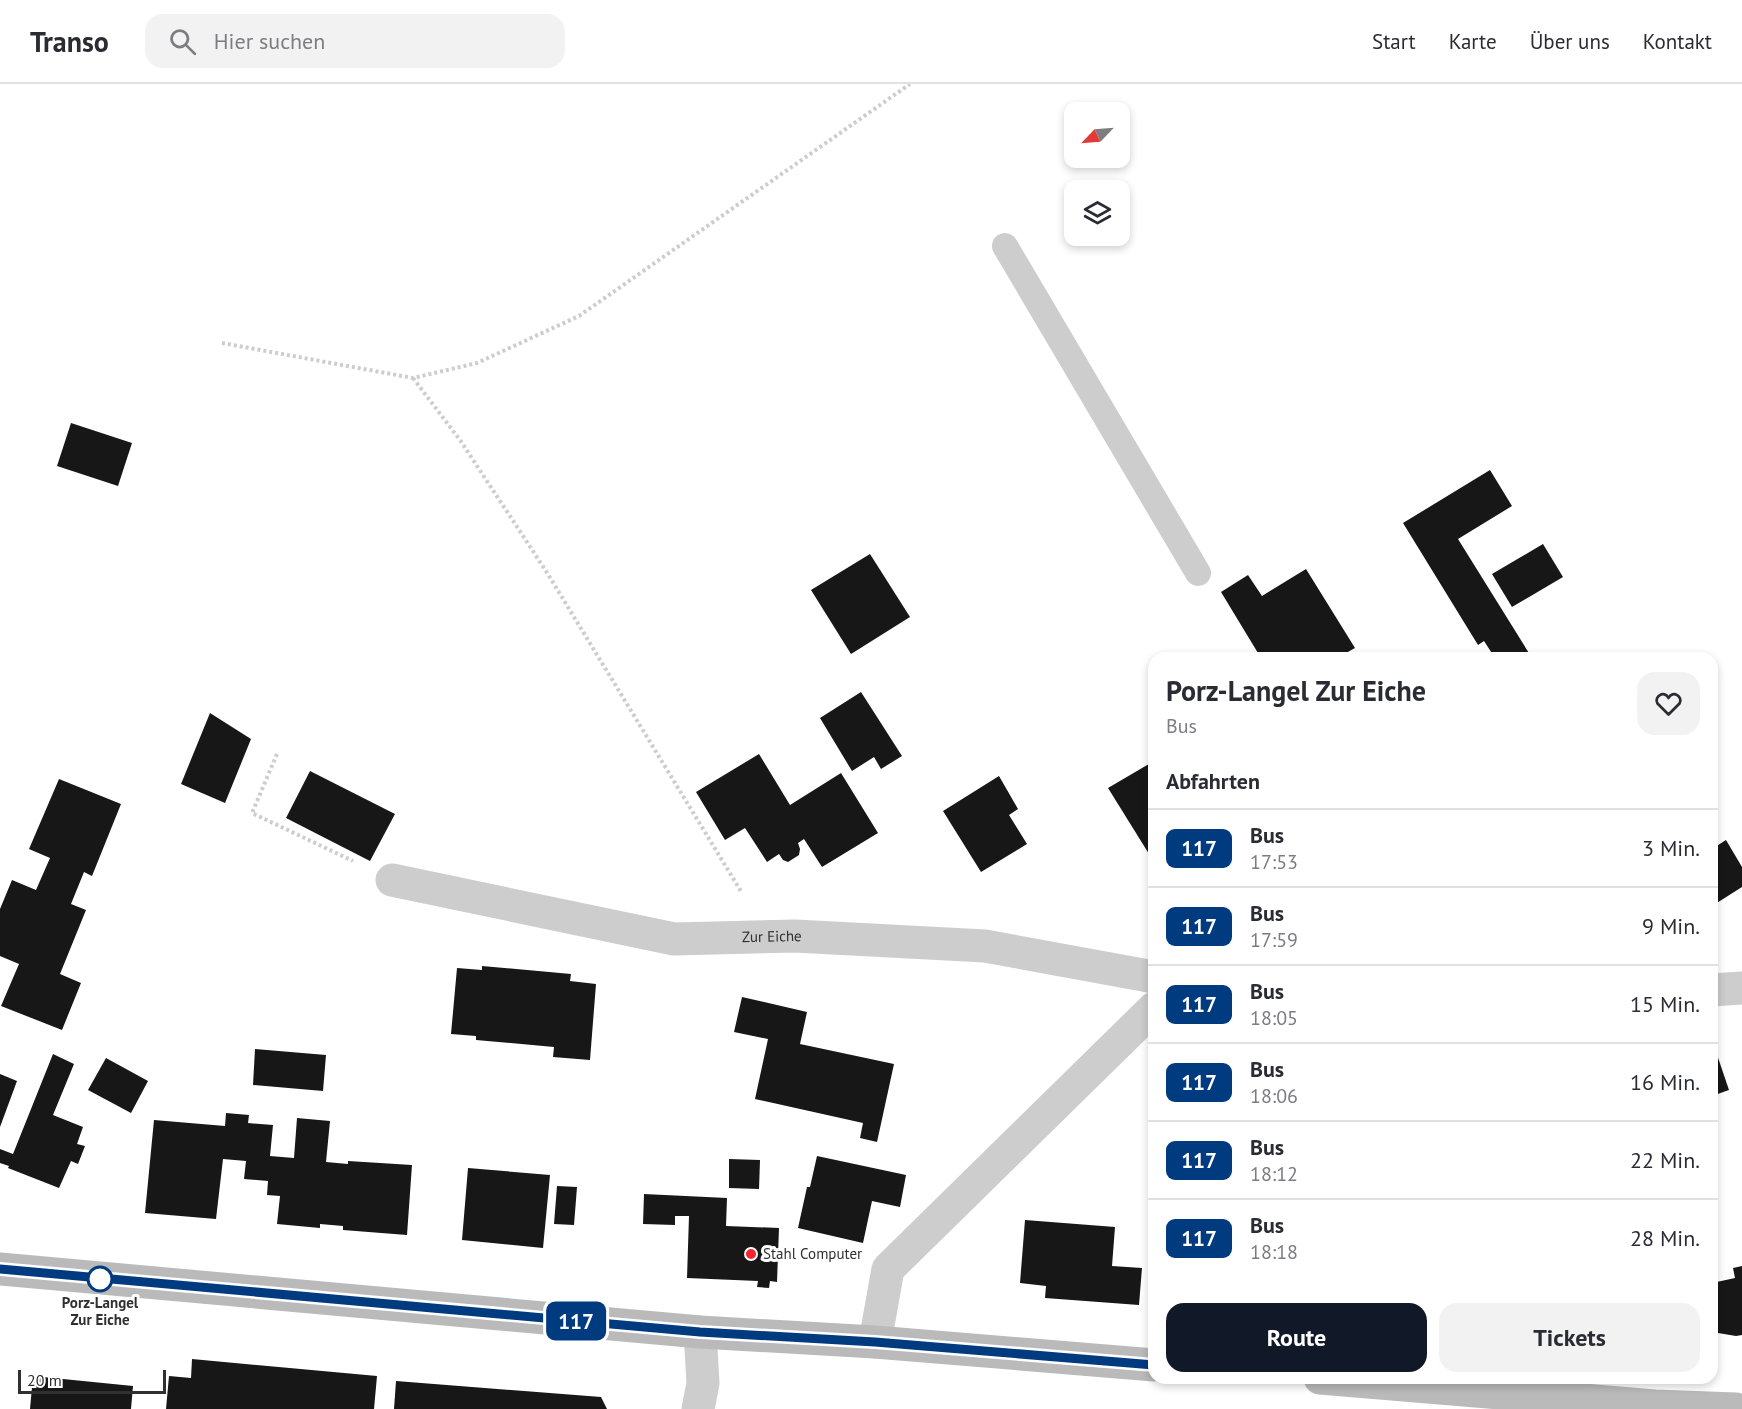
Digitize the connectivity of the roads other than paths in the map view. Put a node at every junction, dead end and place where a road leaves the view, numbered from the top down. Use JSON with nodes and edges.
{"nodes":[{"id":1,"x":1005,"y":246,"type":"dead end"},
{"id":2,"x":1198,"y":573,"type":"dead end"},
{"id":3,"x":392,"y":880,"type":"road end"},
{"id":4,"x":1148,"y":976,"type":"edge"},
{"id":5,"x":1742,"y":988,"type":"edge"},
{"id":6,"x":1718,"y":990,"type":"edge"},
{"id":7,"x":1148,"y":1014,"type":"edge"},
{"id":8,"x":0,"y":1269,"type":"edge"},
{"id":9,"x":700,"y":1332,"type":"junction"},
{"id":10,"x":875,"y":1342,"type":"junction"},
{"id":11,"x":1148,"y":1365,"type":"edge"},
{"id":12,"x":1392,"y":1384,"type":"edge"},
{"id":13,"x":698,"y":1409,"type":"edge"},
{"id":14,"x":1736,"y":1409,"type":"edge"}],
"edges":[{"from":1,"to":2,"type":"lane"},
{"from":3,"to":4,"type":"street","name":"Zur Eiche"},
{"from":5,"to":6,"type":"street"},
{"from":7,"to":10,"type":"street"},
{"from":8,"to":9,"type":"street"},
{"from":9,"to":10,"type":"street"},
{"from":9,"to":13,"type":"street"},
{"from":10,"to":11,"type":"street"},
{"from":12,"to":14,"type":"street"}]}
